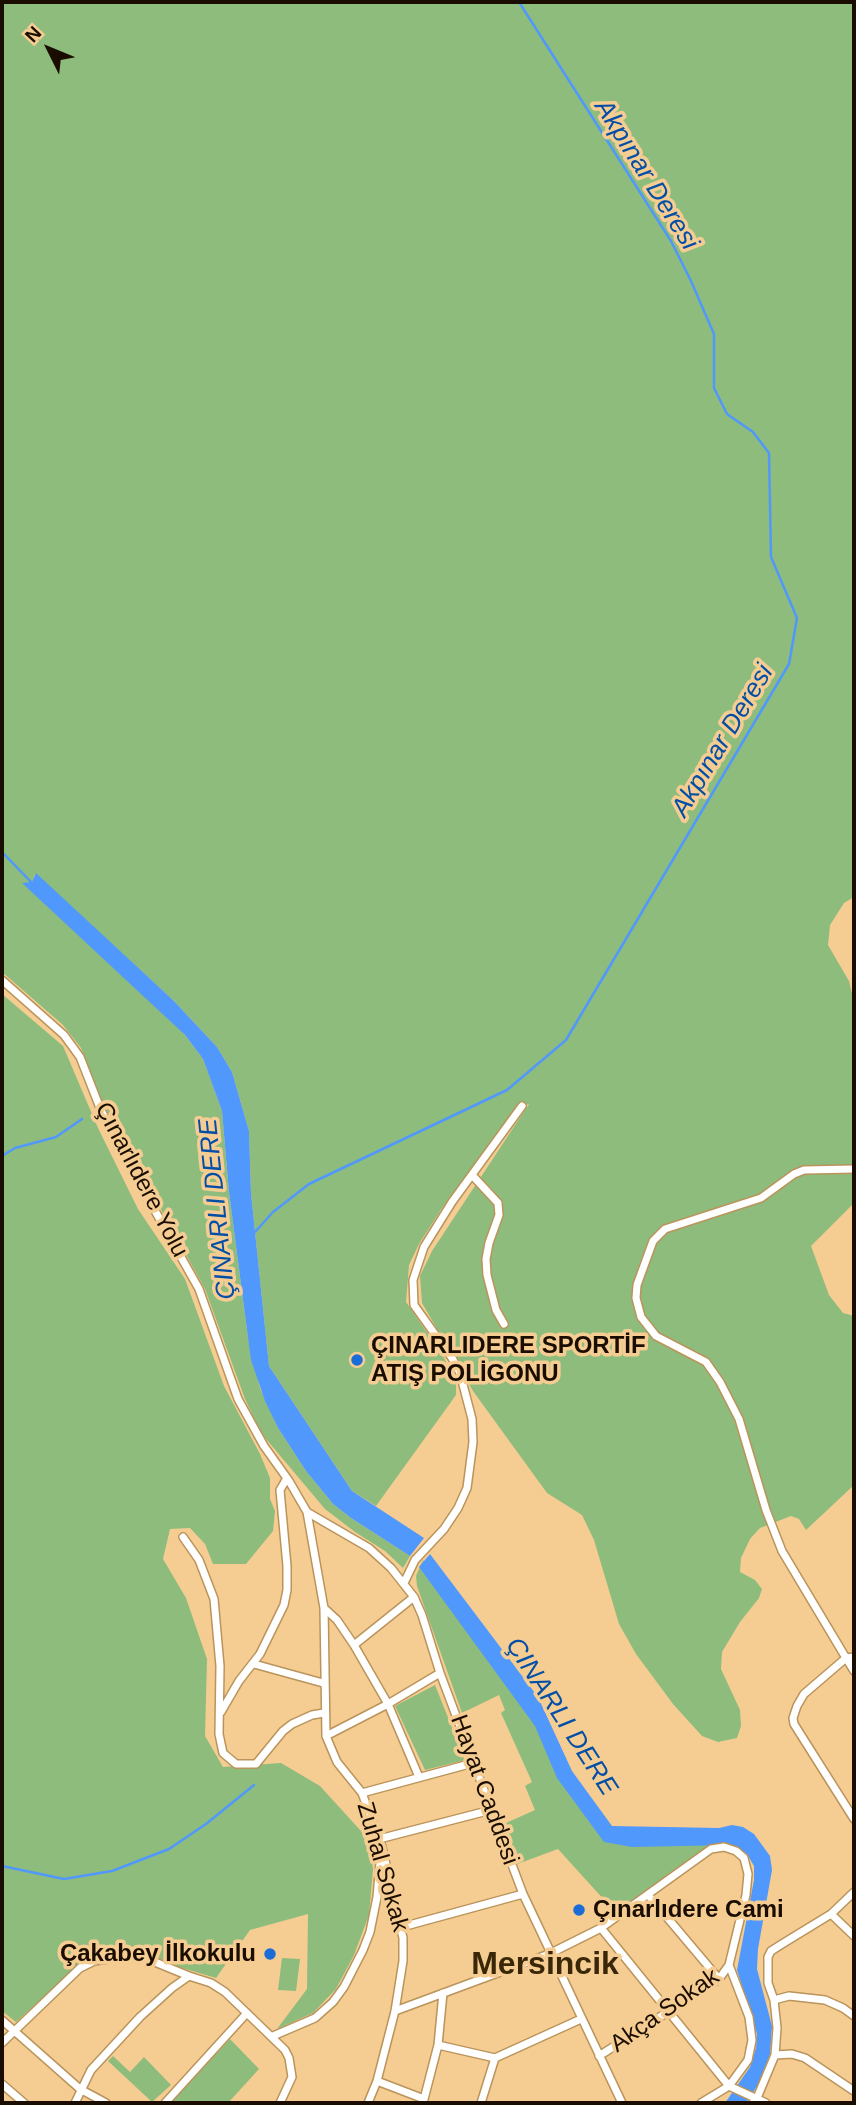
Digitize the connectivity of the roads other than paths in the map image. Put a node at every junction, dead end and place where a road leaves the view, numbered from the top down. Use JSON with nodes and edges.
{"nodes":[{"id":1,"x":2,"y":979,"type":"edge"},
{"id":2,"x":522,"y":1106,"type":"dead end"},
{"id":3,"x":854,"y":1168,"type":"edge"},
{"id":4,"x":472,"y":1175,"type":"junction"},
{"id":5,"x":504,"y":1324,"type":"dead end"},
{"id":6,"x":287,"y":1478,"type":"junction"},
{"id":7,"x":307,"y":1513,"type":"junction"},
{"id":8,"x":183,"y":1537,"type":"dead end"},
{"id":9,"x":404,"y":1583,"type":"junction"},
{"id":10,"x":414,"y":1597,"type":"junction"},
{"id":11,"x":324,"y":1608,"type":"junction"},
{"id":12,"x":354,"y":1645,"type":"junction"},
{"id":13,"x":850,"y":1658,"type":"edge"},
{"id":14,"x":254,"y":1664,"type":"junction"},
{"id":15,"x":854,"y":1671,"type":"edge"},
{"id":16,"x":440,"y":1672,"type":"junction"},
{"id":17,"x":323,"y":1683,"type":"junction"},
{"id":18,"x":388,"y":1704,"type":"junction"},
{"id":19,"x":324,"y":1713,"type":"junction"},
{"id":20,"x":219,"y":1716,"type":"junction"},
{"id":21,"x":326,"y":1736,"type":"junction"},
{"id":22,"x":473,"y":1763,"type":"junction"},
{"id":23,"x":419,"y":1777,"type":"junction"},
{"id":24,"x":362,"y":1793,"type":"junction"},
{"id":25,"x":491,"y":1810,"type":"junction"},
{"id":26,"x":854,"y":1819,"type":"edge"},
{"id":27,"x":380,"y":1843,"type":"junction"},
{"id":28,"x":854,"y":1892,"type":"edge"},
{"id":29,"x":523,"y":1894,"type":"junction"},
{"id":30,"x":649,"y":1896,"type":"junction"},
{"id":31,"x":831,"y":1914,"type":"junction"},
{"id":32,"x":402,"y":1927,"type":"junction"},
{"id":33,"x":601,"y":1928,"type":"junction"},
{"id":34,"x":854,"y":1936,"type":"edge"},
{"id":35,"x":549,"y":1954,"type":"junction"},
{"id":36,"x":729,"y":1965,"type":"junction"},
{"id":37,"x":189,"y":1976,"type":"junction"},
{"id":38,"x":719,"y":1979,"type":"junction"},
{"id":39,"x":443,"y":1993,"type":"junction"},
{"id":40,"x":774,"y":2000,"type":"junction"},
{"id":41,"x":669,"y":2010,"type":"junction"},
{"id":42,"x":395,"y":2011,"type":"junction"},
{"id":43,"x":247,"y":2013,"type":"junction"},
{"id":44,"x":854,"y":2016,"type":"edge"},
{"id":45,"x":581,"y":2019,"type":"junction"},
{"id":46,"x":2,"y":2021,"type":"edge"},
{"id":47,"x":15,"y":2031,"type":"junction"},
{"id":48,"x":273,"y":2036,"type":"junction"},
{"id":49,"x":2,"y":2043,"type":"edge"},
{"id":50,"x":438,"y":2045,"type":"junction"},
{"id":51,"x":775,"y":2055,"type":"junction"},
{"id":52,"x":599,"y":2056,"type":"junction"},
{"id":53,"x":495,"y":2058,"type":"junction"},
{"id":54,"x":377,"y":2081,"type":"junction"},
{"id":55,"x":2,"y":2084,"type":"edge"},
{"id":56,"x":732,"y":2087,"type":"junction"},
{"id":57,"x":80,"y":2089,"type":"junction"},
{"id":58,"x":854,"y":2091,"type":"edge"},
{"id":59,"x":754,"y":2099,"type":"edge"},
{"id":60,"x":423,"y":2101,"type":"edge"},
{"id":61,"x":24,"y":2103,"type":"edge"},
{"id":62,"x":75,"y":2103,"type":"edge"},
{"id":63,"x":106,"y":2103,"type":"edge"},
{"id":64,"x":165,"y":2103,"type":"edge"},
{"id":65,"x":280,"y":2103,"type":"edge"},
{"id":66,"x":368,"y":2103,"type":"edge"},
{"id":67,"x":481,"y":2103,"type":"edge"},
{"id":68,"x":622,"y":2103,"type":"edge"},
{"id":69,"x":701,"y":2103,"type":"edge"},
{"id":70,"x":766,"y":2103,"type":"edge"}],
"edges":[{"from":1,"to":6,"type":"street","name":"Çınarlıdere Yolu"},
{"from":2,"to":4,"type":"street"},
{"from":3,"to":13,"type":"street"},
{"from":4,"to":5,"type":"street"},
{"from":4,"to":9,"type":"street"},
{"from":6,"to":7,"type":"street","name":"Çınarlıdere Yolu"},
{"from":6,"to":14,"type":"street"},
{"from":7,"to":9,"type":"street","name":"Hayat Caddesi"},
{"from":7,"to":11,"type":"street","name":"Zuhal Sokak"},
{"from":8,"to":20,"type":"street"},
{"from":9,"to":10,"type":"street","name":"Hayat Caddesi"},
{"from":10,"to":12,"type":"street"},
{"from":10,"to":16,"type":"street","name":"Hayat Caddesi"},
{"from":11,"to":12,"type":"street"},
{"from":11,"to":17,"type":"street","name":"Zuhal Sokak"},
{"from":12,"to":18,"type":"street"},
{"from":13,"to":15,"type":"street"},
{"from":13,"to":26,"type":"street"},
{"from":14,"to":17,"type":"street"},
{"from":14,"to":20,"type":"street"},
{"from":16,"to":18,"type":"street"},
{"from":16,"to":22,"type":"street","name":"Hayat Caddesi"},
{"from":17,"to":19,"type":"street","name":"Zuhal Sokak"},
{"from":18,"to":21,"type":"street"},
{"from":18,"to":23,"type":"street"},
{"from":19,"to":20,"type":"street"},
{"from":19,"to":21,"type":"street","name":"Zuhal Sokak"},
{"from":21,"to":24,"type":"street","name":"Zuhal Sokak"},
{"from":22,"to":23,"type":"street"},
{"from":22,"to":25,"type":"street","name":"Hayat Caddesi"},
{"from":23,"to":24,"type":"street"},
{"from":24,"to":27,"type":"street","name":"Zuhal Sokak"},
{"from":25,"to":27,"type":"street"},
{"from":25,"to":29,"type":"street","name":"Hayat Caddesi"},
{"from":27,"to":32,"type":"street","name":"Zuhal Sokak"},
{"from":27,"to":48,"type":"street"},
{"from":28,"to":31,"type":"street"},
{"from":29,"to":32,"type":"street"},
{"from":29,"to":35,"type":"street","name":"Hayat Caddesi"},
{"from":30,"to":33,"type":"street"},
{"from":30,"to":36,"type":"street"},
{"from":30,"to":38,"type":"street"},
{"from":31,"to":34,"type":"street"},
{"from":31,"to":40,"type":"street"},
{"from":32,"to":42,"type":"street","name":"Zuhal Sokak"},
{"from":33,"to":35,"type":"street"},
{"from":33,"to":41,"type":"street"},
{"from":35,"to":39,"type":"street"},
{"from":35,"to":45,"type":"street","name":"Hayat Caddesi"},
{"from":36,"to":38,"type":"street","name":"Akça Sokak"},
{"from":36,"to":56,"type":"street"},
{"from":37,"to":43,"type":"street"},
{"from":37,"to":47,"type":"street"},
{"from":37,"to":57,"type":"street"},
{"from":38,"to":41,"type":"street","name":"Akça Sokak"},
{"from":39,"to":42,"type":"street"},
{"from":39,"to":50,"type":"street"},
{"from":40,"to":44,"type":"street"},
{"from":40,"to":51,"type":"street"},
{"from":41,"to":52,"type":"street","name":"Akça Sokak"},
{"from":41,"to":56,"type":"street"},
{"from":42,"to":54,"type":"street","name":"Zuhal Sokak"},
{"from":43,"to":48,"type":"street"},
{"from":43,"to":64,"type":"street"},
{"from":45,"to":52,"type":"street","name":"Hayat Caddesi"},
{"from":45,"to":53,"type":"street"},
{"from":46,"to":47,"type":"street"},
{"from":47,"to":49,"type":"street"},
{"from":47,"to":57,"type":"street"},
{"from":48,"to":65,"type":"street"},
{"from":50,"to":53,"type":"street"},
{"from":50,"to":60,"type":"street"},
{"from":51,"to":58,"type":"street"},
{"from":51,"to":59,"type":"street"},
{"from":52,"to":68,"type":"street","name":"Hayat Caddesi"},
{"from":53,"to":67,"type":"street"},
{"from":54,"to":60,"type":"street"},
{"from":54,"to":66,"type":"street","name":"Zuhal Sokak"},
{"from":55,"to":61,"type":"street"},
{"from":56,"to":59,"type":"street"},
{"from":56,"to":69,"type":"street"},
{"from":57,"to":62,"type":"street"},
{"from":57,"to":63,"type":"street"},
{"from":59,"to":70,"type":"street"}]}
